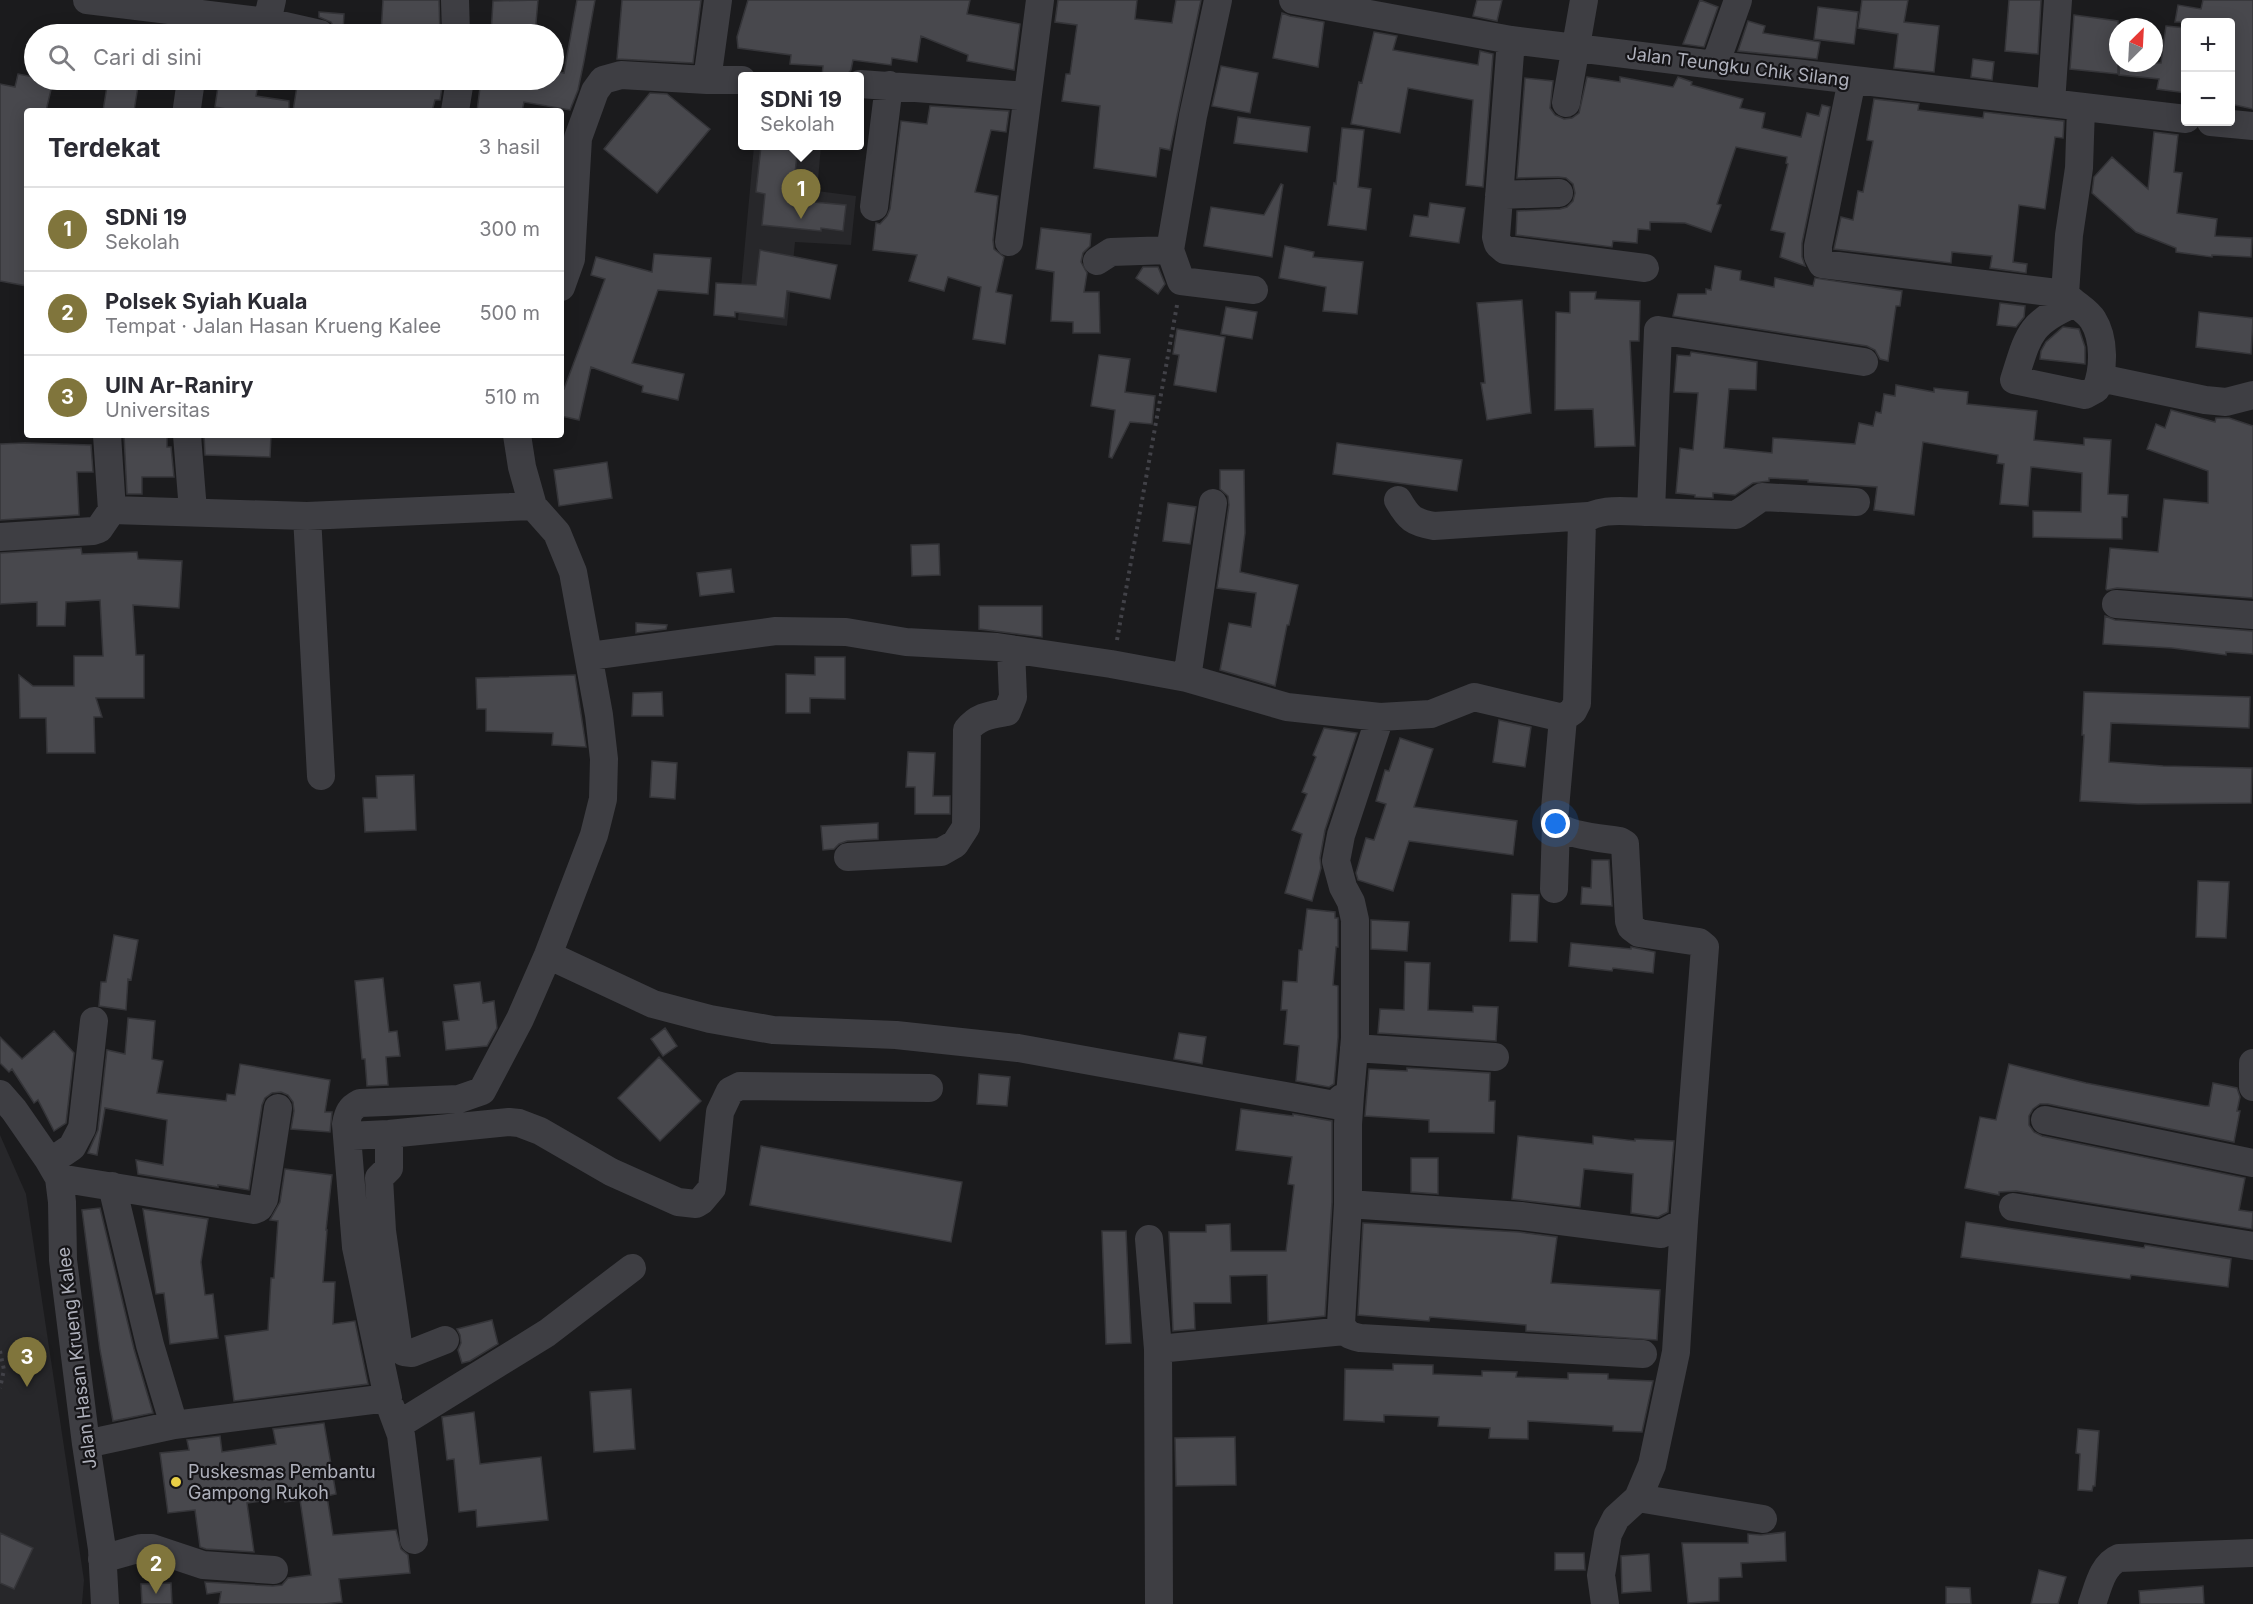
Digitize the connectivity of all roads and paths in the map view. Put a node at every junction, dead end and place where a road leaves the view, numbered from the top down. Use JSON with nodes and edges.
{"nodes":[{"id":1,"x":87,"y":0,"type":"edge"},
{"id":2,"x":455,"y":0,"type":"edge"},
{"id":3,"x":718,"y":0,"type":"edge"},
{"id":4,"x":1040,"y":0,"type":"edge"},
{"id":5,"x":1218,"y":0,"type":"edge"},
{"id":6,"x":1293,"y":0,"type":"edge"},
{"id":7,"x":1584,"y":0,"type":"edge"},
{"id":8,"x":1738,"y":0,"type":"edge"},
{"id":9,"x":2058,"y":0,"type":"edge"},
{"id":10,"x":1355,"y":5,"type":"edge"},
{"id":11,"x":270,"y":11,"type":"edge"},
{"id":12,"x":193,"y":24,"type":"edge"},
{"id":13,"x":202,"y":24,"type":"edge"},
{"id":14,"x":298,"y":24,"type":"edge"},
{"id":15,"x":456,"y":24,"type":"edge"},
{"id":16,"x":1511,"y":40,"type":"junction"},
{"id":17,"x":1574,"y":47,"type":"junction"},
{"id":18,"x":1715,"y":65,"type":"junction"},
{"id":19,"x":707,"y":80,"type":"junction"},
{"id":20,"x":1852,"y":80,"type":"junction"},
{"id":21,"x":738,"y":81,"type":"edge"},
{"id":22,"x":864,"y":84,"type":"edge"},
{"id":23,"x":889,"y":85,"type":"junction"},
{"id":24,"x":190,"y":90,"type":"edge"},
{"id":25,"x":458,"y":90,"type":"edge"},
{"id":26,"x":1027,"y":96,"type":"junction"},
{"id":27,"x":1566,"y":103,"type":"dead end"},
{"id":28,"x":2051,"y":103,"type":"junction"},
{"id":29,"x":2081,"y":107,"type":"junction"},
{"id":30,"x":187,"y":108,"type":"dead end"},
{"id":31,"x":455,"y":108,"type":"edge"},
{"id":32,"x":2181,"y":118,"type":"edge"},
{"id":33,"x":2235,"y":124,"type":"edge"},
{"id":34,"x":2253,"y":126,"type":"edge"},
{"id":35,"x":1559,"y":193,"type":"dead end"},
{"id":36,"x":1499,"y":195,"type":"junction"},
{"id":37,"x":874,"y":207,"type":"dead end"},
{"id":38,"x":1009,"y":242,"type":"dead end"},
{"id":39,"x":1170,"y":250,"type":"junction"},
{"id":40,"x":1097,"y":261,"type":"dead end"},
{"id":41,"x":1645,"y":268,"type":"dead end"},
{"id":42,"x":564,"y":278,"type":"edge"},
{"id":43,"x":1181,"y":281,"type":"junction"},
{"id":44,"x":1254,"y":290,"type":"dead end"},
{"id":45,"x":2069,"y":299,"type":"junction"},
{"id":46,"x":1864,"y":362,"type":"dead end"},
{"id":47,"x":2100,"y":378,"type":"junction"},
{"id":48,"x":2253,"y":395,"type":"edge"},
{"id":49,"x":107,"y":438,"type":"edge"},
{"id":50,"x":187,"y":438,"type":"edge"},
{"id":51,"x":517,"y":438,"type":"edge"},
{"id":52,"x":1398,"y":500,"type":"dead end"},
{"id":53,"x":1856,"y":502,"type":"dead end"},
{"id":54,"x":1213,"y":503,"type":"dead end"},
{"id":55,"x":533,"y":506,"type":"junction"},
{"id":56,"x":112,"y":510,"type":"junction"},
{"id":57,"x":193,"y":511,"type":"junction"},
{"id":58,"x":1651,"y":512,"type":"junction"},
{"id":59,"x":308,"y":516,"type":"junction"},
{"id":60,"x":1588,"y":516,"type":"junction"},
{"id":61,"x":0,"y":537,"type":"edge"},
{"id":62,"x":2116,"y":604,"type":"dead end"},
{"id":63,"x":2253,"y":615,"type":"edge"},
{"id":64,"x":1011,"y":649,"type":"junction"},
{"id":65,"x":590,"y":656,"type":"junction"},
{"id":66,"x":1112,"y":664,"type":"junction"},
{"id":67,"x":1187,"y":678,"type":"junction"},
{"id":68,"x":1380,"y":717,"type":"junction"},
{"id":69,"x":1563,"y":718,"type":"junction"},
{"id":70,"x":321,"y":776,"type":"dead end"},
{"id":71,"x":1556,"y":824,"type":"junction"},
{"id":72,"x":848,"y":857,"type":"dead end"},
{"id":73,"x":1554,"y":889,"type":"dead end"},
{"id":74,"x":548,"y":955,"type":"junction"},
{"id":75,"x":94,"y":1021,"type":"dead end"},
{"id":76,"x":1354,"y":1047,"type":"junction"},
{"id":77,"x":1495,"y":1057,"type":"dead end"},
{"id":78,"x":2253,"y":1063,"type":"edge"},
{"id":79,"x":2253,"y":1087,"type":"edge"},
{"id":80,"x":929,"y":1088,"type":"dead end"},
{"id":81,"x":0,"y":1094,"type":"edge"},
{"id":82,"x":1350,"y":1095,"type":"junction"},
{"id":83,"x":279,"y":1108,"type":"dead end"},
{"id":84,"x":2045,"y":1120,"type":"dead end"},
{"id":85,"x":389,"y":1134,"type":"junction"},
{"id":86,"x":347,"y":1136,"type":"junction"},
{"id":87,"x":2253,"y":1163,"type":"edge"},
{"id":88,"x":54,"y":1170,"type":"junction"},
{"id":89,"x":112,"y":1186,"type":"junction"},
{"id":90,"x":1348,"y":1204,"type":"junction"},
{"id":91,"x":2013,"y":1207,"type":"dead end"},
{"id":92,"x":1684,"y":1222,"type":"junction"},
{"id":93,"x":1149,"y":1239,"type":"dead end"},
{"id":94,"x":2253,"y":1246,"type":"edge"},
{"id":95,"x":632,"y":1268,"type":"dead end"},
{"id":96,"x":1345,"y":1332,"type":"junction"},
{"id":97,"x":445,"y":1340,"type":"dead end"},
{"id":98,"x":1158,"y":1349,"type":"junction"},
{"id":99,"x":0,"y":1351,"type":"edge"},
{"id":100,"x":1643,"y":1354,"type":"dead end"},
{"id":101,"x":0,"y":1388,"type":"edge"},
{"id":102,"x":388,"y":1398,"type":"junction"},
{"id":103,"x":174,"y":1425,"type":"junction"},
{"id":104,"x":398,"y":1425,"type":"junction"},
{"id":105,"x":86,"y":1444,"type":"junction"},
{"id":106,"x":1638,"y":1498,"type":"junction"},
{"id":107,"x":1763,"y":1519,"type":"dead end"},
{"id":108,"x":414,"y":1540,"type":"dead end"},
{"id":109,"x":2253,"y":1552,"type":"edge"},
{"id":110,"x":102,"y":1559,"type":"junction"},
{"id":111,"x":274,"y":1570,"type":"dead end"},
{"id":112,"x":105,"y":1604,"type":"edge"},
{"id":113,"x":1159,"y":1604,"type":"edge"},
{"id":114,"x":1605,"y":1604,"type":"edge"},
{"id":115,"x":2092,"y":1604,"type":"edge"}],
"edges":[{"from":1,"to":12,"type":"street"},
{"from":2,"to":15,"type":"street"},
{"from":3,"to":19,"type":"street"},
{"from":4,"to":26,"type":"street"},
{"from":5,"to":39,"type":"street"},
{"from":6,"to":10,"type":"street","name":"Jalan Teungku Chik Silang"},
{"from":7,"to":17,"type":"street"},
{"from":8,"to":18,"type":"street"},
{"from":9,"to":28,"type":"street"},
{"from":10,"to":16,"type":"street","name":"Jalan Teungku Chik Silang"},
{"from":11,"to":13,"type":"street"},
{"from":11,"to":14,"type":"street"},
{"from":16,"to":17,"type":"street","name":"Jalan Teungku Chik Silang"},
{"from":16,"to":36,"type":"street"},
{"from":17,"to":18,"type":"street","name":"Jalan Teungku Chik Silang"},
{"from":17,"to":27,"type":"street"},
{"from":18,"to":20,"type":"street","name":"Jalan Teungku Chik Silang"},
{"from":19,"to":21,"type":"street"},
{"from":19,"to":42,"type":"street"},
{"from":20,"to":28,"type":"street","name":"Jalan Teungku Chik Silang"},
{"from":20,"to":45,"type":"street"},
{"from":22,"to":23,"type":"street"},
{"from":23,"to":26,"type":"street"},
{"from":23,"to":37,"type":"street"},
{"from":24,"to":30,"type":"street"},
{"from":25,"to":31,"type":"street"},
{"from":26,"to":38,"type":"street"},
{"from":28,"to":29,"type":"street","name":"Jalan Teungku Chik Silang"},
{"from":29,"to":32,"type":"street","name":"Jalan Teungku Chik Silang"},
{"from":29,"to":45,"type":"street"},
{"from":33,"to":34,"type":"street"},
{"from":35,"to":36,"type":"street"},
{"from":36,"to":41,"type":"street"},
{"from":39,"to":40,"type":"street"},
{"from":39,"to":43,"type":"street"},
{"from":43,"to":44,"type":"street"},
{"from":43,"to":66,"type":"path"},
{"from":45,"to":47,"type":"street"},
{"from":45,"to":47,"type":"street"},
{"from":46,"to":58,"type":"street"},
{"from":47,"to":48,"type":"street"},
{"from":49,"to":56,"type":"street"},
{"from":50,"to":57,"type":"street"},
{"from":51,"to":55,"type":"street"},
{"from":52,"to":60,"type":"street"},
{"from":53,"to":58,"type":"street"},
{"from":54,"to":67,"type":"street"},
{"from":55,"to":59,"type":"street"},
{"from":55,"to":65,"type":"street"},
{"from":56,"to":57,"type":"street"},
{"from":56,"to":61,"type":"street"},
{"from":57,"to":59,"type":"street"},
{"from":58,"to":60,"type":"street"},
{"from":59,"to":70,"type":"street"},
{"from":60,"to":69,"type":"street"},
{"from":62,"to":63,"type":"street"},
{"from":64,"to":65,"type":"street"},
{"from":64,"to":66,"type":"street"},
{"from":64,"to":72,"type":"street"},
{"from":65,"to":74,"type":"street"},
{"from":66,"to":67,"type":"street"},
{"from":67,"to":68,"type":"street"},
{"from":68,"to":69,"type":"street"},
{"from":68,"to":76,"type":"street"},
{"from":69,"to":71,"type":"street"},
{"from":71,"to":73,"type":"street"},
{"from":71,"to":92,"type":"street"},
{"from":74,"to":82,"type":"street"},
{"from":74,"to":86,"type":"street"},
{"from":75,"to":88,"type":"street"},
{"from":76,"to":77,"type":"street"},
{"from":76,"to":82,"type":"street"},
{"from":78,"to":79,"type":"street"},
{"from":80,"to":85,"type":"street"},
{"from":81,"to":88,"type":"street","name":"Jalan Hasan Krueng Kalee"},
{"from":82,"to":90,"type":"street"},
{"from":83,"to":89,"type":"street"},
{"from":84,"to":87,"type":"street"},
{"from":85,"to":86,"type":"street"},
{"from":85,"to":97,"type":"street"},
{"from":86,"to":102,"type":"street"},
{"from":88,"to":89,"type":"street"},
{"from":88,"to":105,"type":"street","name":"Jalan Hasan Krueng Kalee"},
{"from":89,"to":103,"type":"street"},
{"from":90,"to":92,"type":"street"},
{"from":90,"to":96,"type":"street"},
{"from":91,"to":94,"type":"street"},
{"from":92,"to":106,"type":"street"},
{"from":93,"to":98,"type":"street"},
{"from":95,"to":104,"type":"street"},
{"from":96,"to":98,"type":"street"},
{"from":96,"to":100,"type":"street"},
{"from":98,"to":113,"type":"street"},
{"from":99,"to":101,"type":"path"},
{"from":102,"to":103,"type":"street"},
{"from":102,"to":104,"type":"street"},
{"from":103,"to":105,"type":"street"},
{"from":104,"to":108,"type":"street"},
{"from":105,"to":110,"type":"street","name":"Jalan Hasan Krueng Kalee"},
{"from":106,"to":107,"type":"street"},
{"from":106,"to":114,"type":"street"},
{"from":109,"to":115,"type":"street"},
{"from":110,"to":111,"type":"street"},
{"from":110,"to":112,"type":"street","name":"Jalan Hasan Krueng Kalee"}]}
